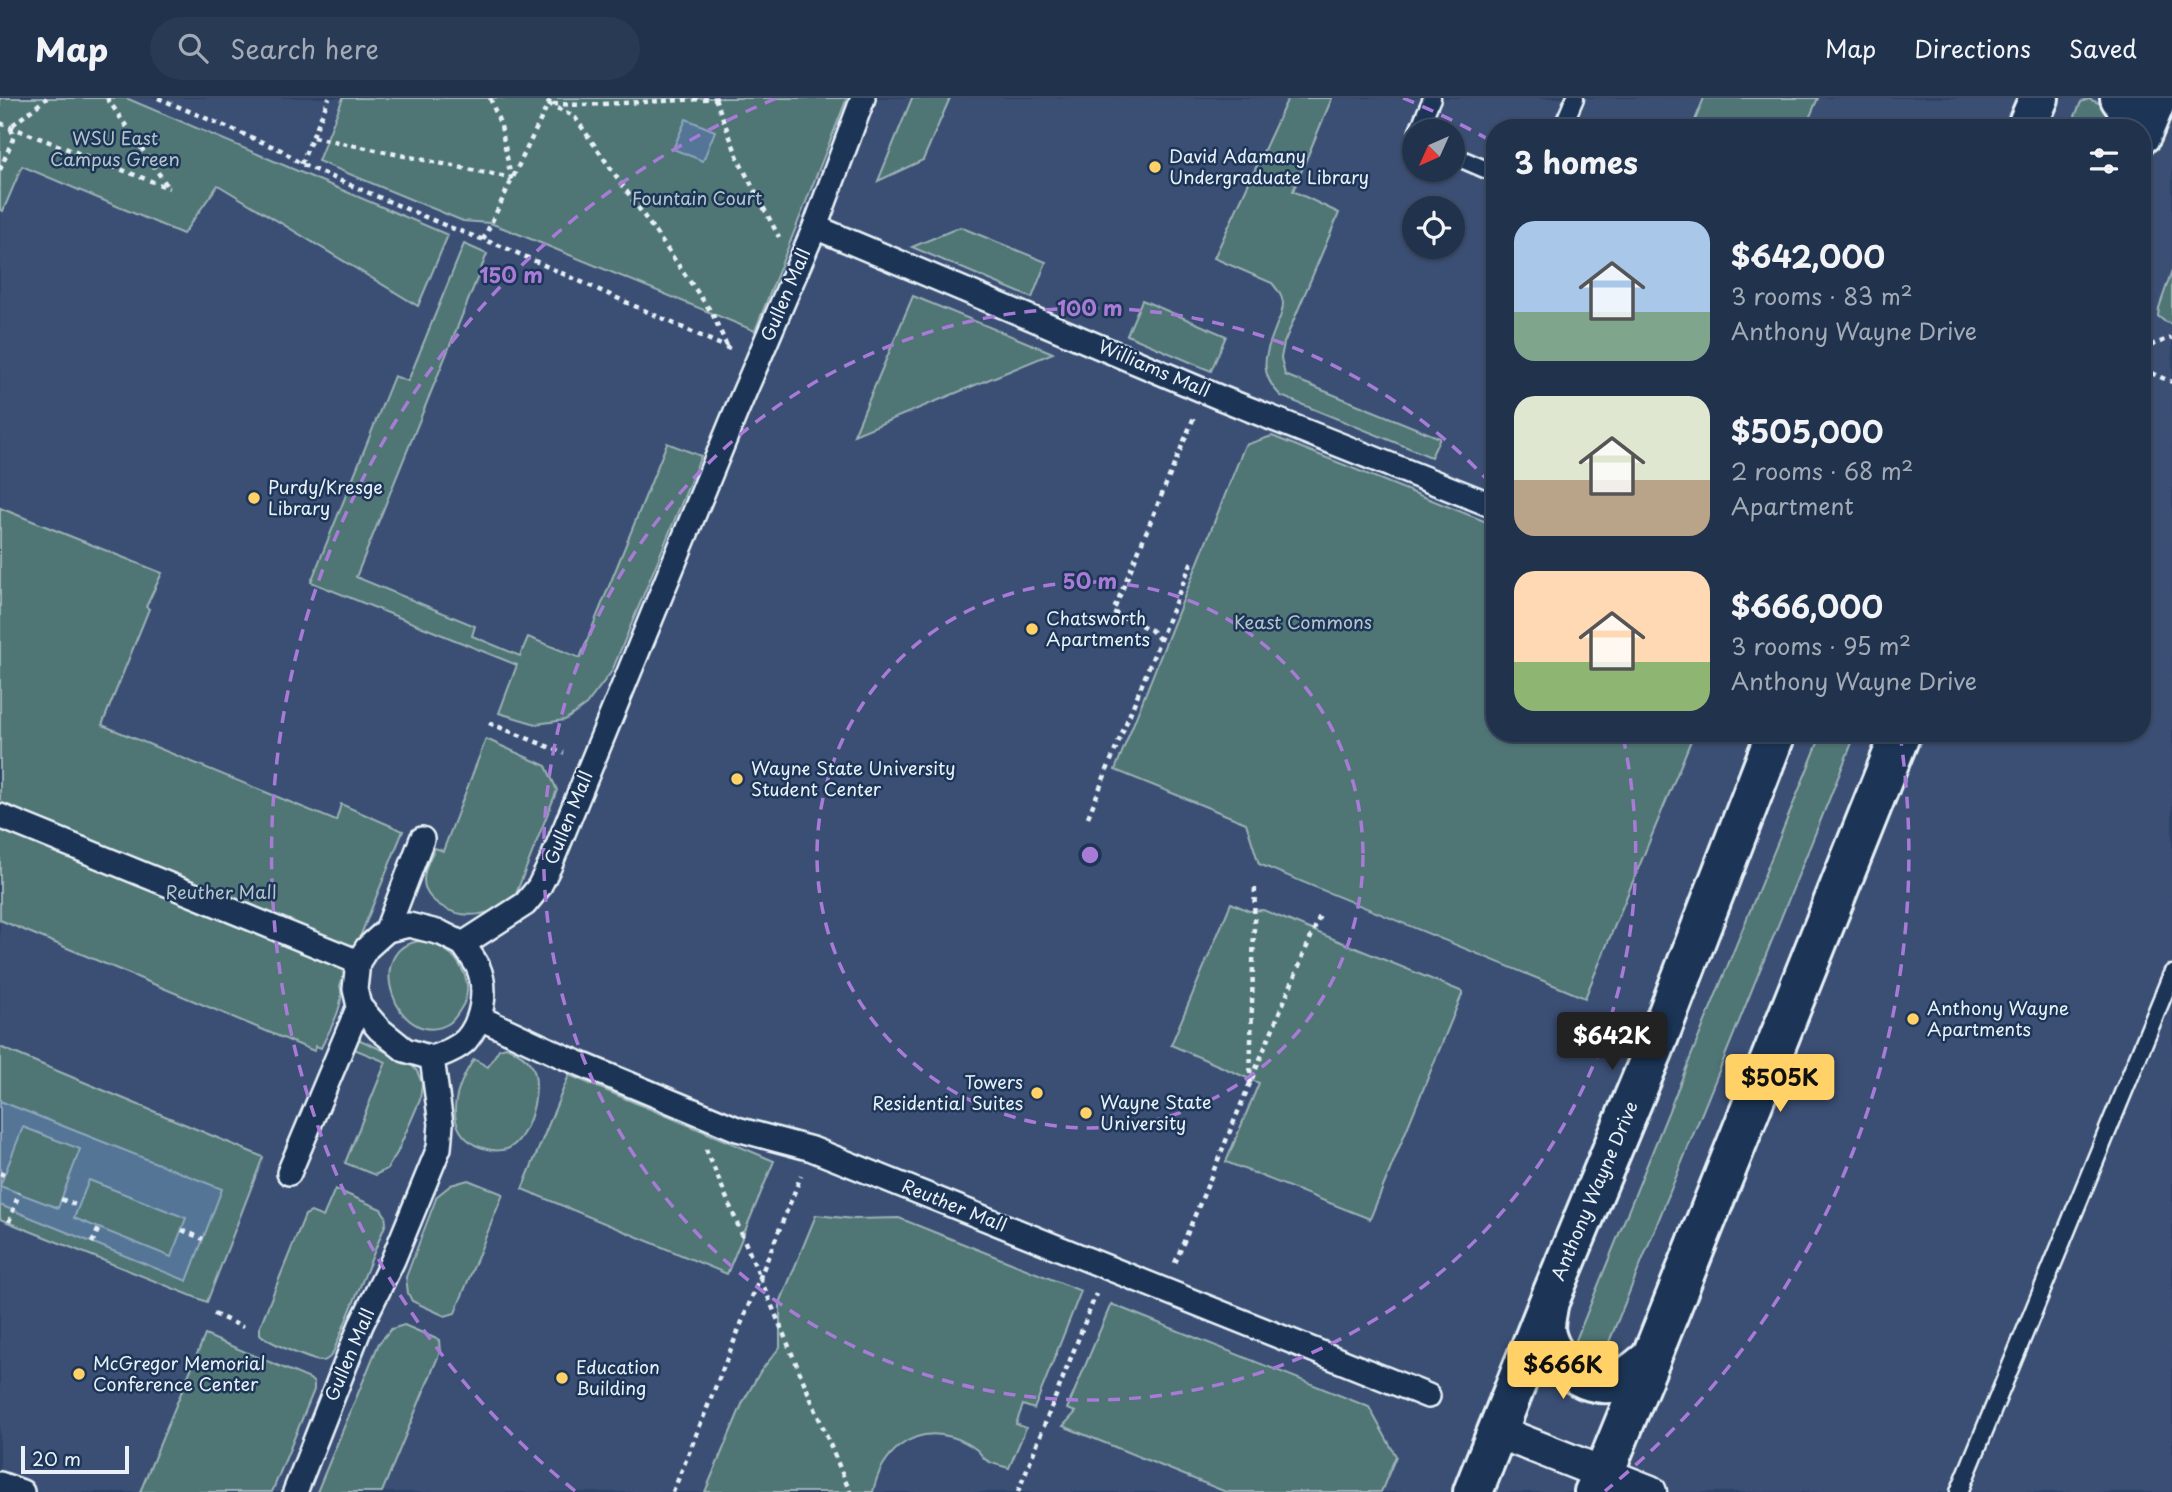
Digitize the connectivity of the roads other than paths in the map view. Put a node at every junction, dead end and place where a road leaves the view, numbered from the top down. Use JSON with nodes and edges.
{"nodes":[{"id":1,"x":863,"y":98,"type":"edge"},
{"id":2,"x":1432,"y":98,"type":"edge"},
{"id":3,"x":1575,"y":98,"type":"edge"},
{"id":4,"x":2039,"y":98,"type":"edge"},
{"id":5,"x":2120,"y":98,"type":"edge"},
{"id":6,"x":2157,"y":98,"type":"edge"},
{"id":7,"x":1423,"y":119,"type":"edge"},
{"id":8,"x":1566,"y":119,"type":"edge"},
{"id":9,"x":2030,"y":119,"type":"edge"},
{"id":10,"x":2135,"y":119,"type":"edge"},
{"id":11,"x":2148,"y":119,"type":"edge"},
{"id":12,"x":1465,"y":161,"type":"edge"},
{"id":13,"x":1486,"y":170,"type":"edge"},
{"id":14,"x":815,"y":226,"type":"junction"},
{"id":15,"x":1486,"y":503,"type":"edge"},
{"id":16,"x":1773,"y":742,"type":"edge"},
{"id":17,"x":1897,"y":742,"type":"edge"},
{"id":18,"x":0,"y":816,"type":"edge"},
{"id":19,"x":422,"y":839,"type":"dead end"},
{"id":20,"x":387,"y":930,"type":"junction"},
{"id":21,"x":463,"y":944,"type":"junction"},
{"id":22,"x":358,"y":962,"type":"junction"},
{"id":23,"x":2172,"y":974,"type":"edge"},
{"id":24,"x":359,"y":1006,"type":"junction"},
{"id":25,"x":480,"y":1018,"type":"junction"},
{"id":26,"x":432,"y":1058,"type":"junction"},
{"id":27,"x":289,"y":1172,"type":"dead end"},
{"id":28,"x":1548,"y":1304,"type":"junction"},
{"id":29,"x":1651,"y":1358,"type":"junction"},
{"id":30,"x":1428,"y":1396,"type":"dead end"},
{"id":31,"x":1496,"y":1431,"type":"junction"},
{"id":32,"x":1599,"y":1483,"type":"edge"},
{"id":33,"x":0,"y":1484,"type":"edge"},
{"id":34,"x":22,"y":1492,"type":"edge"},
{"id":35,"x":295,"y":1492,"type":"edge"},
{"id":36,"x":1473,"y":1492,"type":"edge"},
{"id":37,"x":1650,"y":1492,"type":"edge"},
{"id":38,"x":1959,"y":1492,"type":"edge"}],
"edges":[{"from":1,"to":14,"type":"street","name":"Gullen Mall"},
{"from":2,"to":7,"type":"lane"},
{"from":3,"to":8,"type":"lane"},
{"from":4,"to":9,"type":"street"},
{"from":5,"to":10,"type":"street"},
{"from":6,"to":11,"type":"street"},
{"from":12,"to":13,"type":"lane"},
{"from":14,"to":15,"type":"street","name":"Williams Mall"},
{"from":14,"to":21,"type":"street","name":"Gullen Mall"},
{"from":16,"to":28,"type":"street","name":"Anthony Wayne Drive"},
{"from":17,"to":29,"type":"street"},
{"from":18,"to":22,"type":"street"},
{"from":19,"to":20,"type":"street"},
{"from":20,"to":21,"type":"street"},
{"from":20,"to":22,"type":"street"},
{"from":21,"to":25,"type":"street"},
{"from":22,"to":24,"type":"street"},
{"from":23,"to":38,"type":"lane"},
{"from":24,"to":26,"type":"street"},
{"from":24,"to":27,"type":"street"},
{"from":25,"to":26,"type":"street"},
{"from":25,"to":30,"type":"street","name":"Reuther Mall"},
{"from":26,"to":35,"type":"street","name":"Gullen Mall"},
{"from":28,"to":29,"type":"street"},
{"from":28,"to":31,"type":"street","name":"Anthony Wayne Drive"},
{"from":29,"to":32,"type":"street"},
{"from":31,"to":32,"type":"street"},
{"from":31,"to":36,"type":"street","name":"Anthony Wayne Drive"},
{"from":32,"to":37,"type":"street"},
{"from":33,"to":34,"type":"street"}]}
